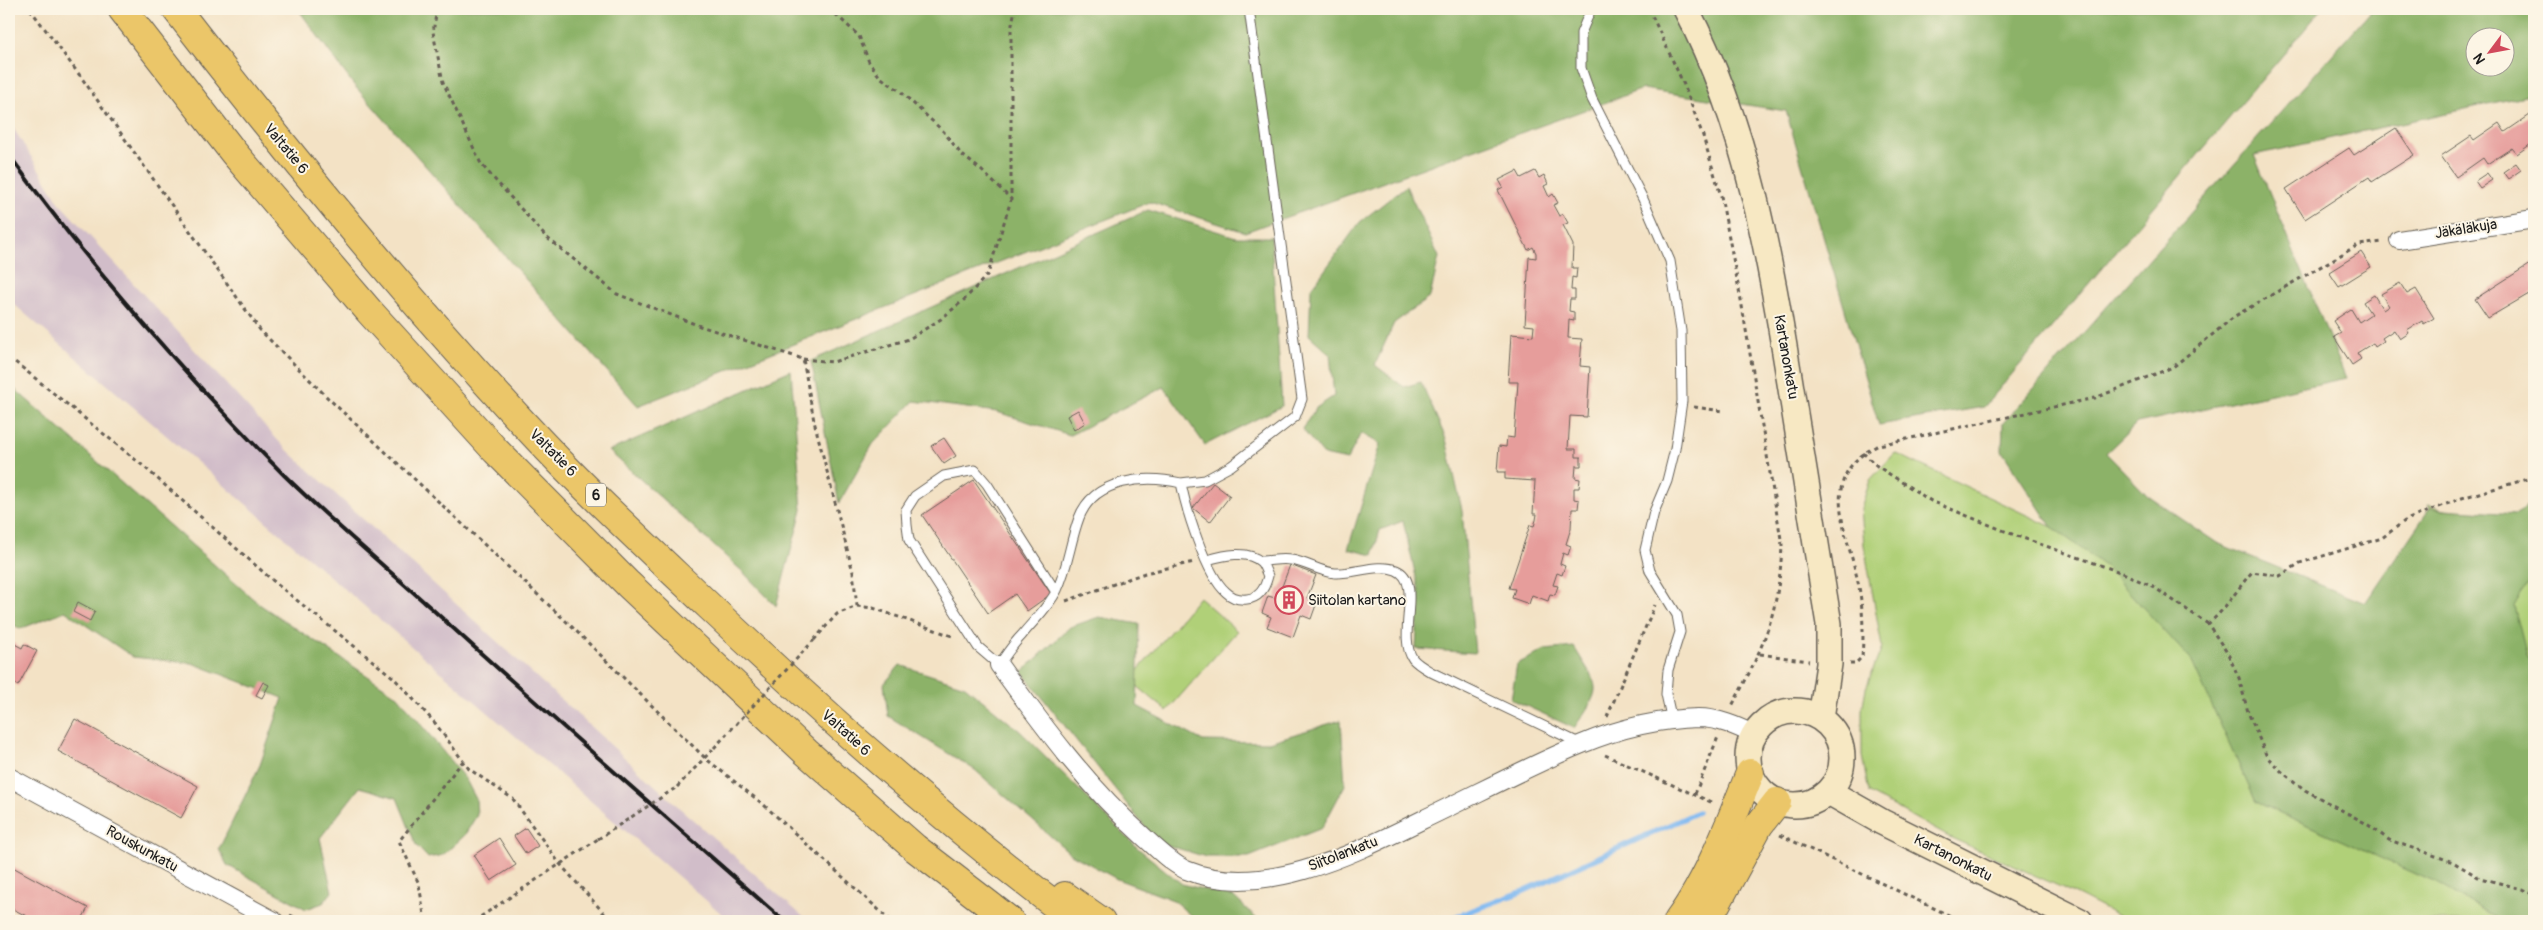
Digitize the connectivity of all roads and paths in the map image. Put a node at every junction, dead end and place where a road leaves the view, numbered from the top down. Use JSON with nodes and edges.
{"nodes":[{"id":1,"x":30,"y":9,"type":"edge"},
{"id":2,"x":122,"y":9,"type":"edge"},
{"id":3,"x":176,"y":9,"type":"edge"},
{"id":4,"x":437,"y":9,"type":"edge"},
{"id":5,"x":830,"y":9,"type":"edge"},
{"id":6,"x":1015,"y":9,"type":"edge"},
{"id":7,"x":1249,"y":9,"type":"edge"},
{"id":8,"x":1591,"y":9,"type":"edge"},
{"id":9,"x":1649,"y":9,"type":"edge"},
{"id":10,"x":1686,"y":9,"type":"edge"},
{"id":11,"x":1011,"y":200,"type":"junction"},
{"id":12,"x":2534,"y":219,"type":"edge"},
{"id":13,"x":2398,"y":240,"type":"joint"},
{"id":14,"x":9,"y":357,"type":"edge"},
{"id":15,"x":803,"y":359,"type":"junction"},
{"id":16,"x":1681,"y":406,"type":"junction"},
{"id":17,"x":1723,"y":411,"type":"dead end"},
{"id":18,"x":1863,"y":453,"type":"junction"},
{"id":19,"x":2534,"y":477,"type":"edge"},
{"id":20,"x":1181,"y":483,"type":"junction"},
{"id":21,"x":1207,"y":560,"type":"junction"},
{"id":22,"x":1261,"y":562,"type":"junction"},
{"id":23,"x":1661,"y":590,"type":"junction"},
{"id":24,"x":1056,"y":592,"type":"junction"},
{"id":25,"x":856,"y":606,"type":"junction"},
{"id":26,"x":1047,"y":609,"type":"junction"},
{"id":27,"x":2208,"y":624,"type":"junction"},
{"id":28,"x":978,"y":647,"type":"junction"},
{"id":29,"x":1862,"y":657,"type":"dead end"},
{"id":30,"x":999,"y":665,"type":"junction"},
{"id":31,"x":1821,"y":718,"type":"junction"},
{"id":32,"x":1672,"y":721,"type":"junction"},
{"id":33,"x":1724,"y":722,"type":"junction"},
{"id":34,"x":1754,"y":734,"type":"junction"},
{"id":35,"x":1598,"y":738,"type":"junction"},
{"id":36,"x":1582,"y":744,"type":"junction"},
{"id":37,"x":870,"y":755,"type":"junction"},
{"id":38,"x":705,"y":758,"type":"junction"},
{"id":39,"x":463,"y":760,"type":"junction"},
{"id":40,"x":1750,"y":773,"type":"junction"},
{"id":41,"x":9,"y":777,"type":"edge"},
{"id":42,"x":1829,"y":792,"type":"junction"},
{"id":43,"x":1694,"y":794,"type":"junction"},
{"id":44,"x":1777,"y":802,"type":"junction"},
{"id":45,"x":1734,"y":814,"type":"junction"},
{"id":46,"x":1759,"y":825,"type":"junction"},
{"id":47,"x":560,"y":864,"type":"junction"},
{"id":48,"x":2534,"y":895,"type":"edge"},
{"id":49,"x":274,"y":921,"type":"edge"},
{"id":50,"x":425,"y":921,"type":"edge"},
{"id":51,"x":474,"y":921,"type":"edge"},
{"id":52,"x":610,"y":921,"type":"edge"},
{"id":53,"x":891,"y":921,"type":"edge"},
{"id":54,"x":1010,"y":921,"type":"edge"},
{"id":55,"x":1076,"y":921,"type":"edge"},
{"id":56,"x":1101,"y":921,"type":"edge"},
{"id":57,"x":1678,"y":921,"type":"edge"},
{"id":58,"x":1707,"y":921,"type":"edge"},
{"id":59,"x":1961,"y":921,"type":"edge"},
{"id":60,"x":2080,"y":921,"type":"edge"}],
"edges":[{"from":1,"to":38,"type":"path"},
{"from":2,"to":54,"type":"highway"},
{"from":3,"to":37,"type":"highway","name":"Valtatie 6","number":"6"},
{"from":4,"to":15,"type":"path"},
{"from":5,"to":11,"type":"path"},
{"from":6,"to":11,"type":"path"},
{"from":7,"to":20,"type":"lane"},
{"from":8,"to":16,"type":"lane"},
{"from":9,"to":33,"type":"path"},
{"from":10,"to":31,"type":"main road","name":"Kartanonkatu"},
{"from":11,"to":15,"type":"path"},
{"from":12,"to":13,"type":"street","name":"Jäkäläkuja"},
{"from":13,"to":18,"type":"path"},
{"from":14,"to":39,"type":"path"},
{"from":15,"to":25,"type":"path"},
{"from":16,"to":17,"type":"path"},
{"from":16,"to":23,"type":"lane"},
{"from":18,"to":27,"type":"path"},
{"from":18,"to":29,"type":"path"},
{"from":19,"to":27,"type":"path"},
{"from":20,"to":21,"type":"lane"},
{"from":20,"to":24,"type":"lane"},
{"from":21,"to":22,"type":"lane"},
{"from":21,"to":22,"type":"lane"},
{"from":21,"to":26,"type":"path"},
{"from":22,"to":36,"type":"lane"},
{"from":23,"to":32,"type":"lane"},
{"from":23,"to":35,"type":"path"},
{"from":24,"to":26,"type":"lane"},
{"from":24,"to":28,"type":"lane"},
{"from":25,"to":28,"type":"path"},
{"from":25,"to":38,"type":"path","bridge":true},
{"from":26,"to":30,"type":"lane"},
{"from":27,"to":48,"type":"path"},
{"from":28,"to":30,"type":"lane"},
{"from":30,"to":36,"type":"street","name":"Siitolankatu"},
{"from":31,"to":34,"type":"main road"},
{"from":31,"to":42,"type":"main road"},
{"from":32,"to":33,"type":"street","name":"Siitolankatu"},
{"from":32,"to":35,"type":"street","name":"Siitolankatu"},
{"from":33,"to":34,"type":"street","name":"Siitolankatu"},
{"from":33,"to":43,"type":"path"},
{"from":34,"to":40,"type":"main road"},
{"from":35,"to":36,"type":"street","name":"Siitolankatu"},
{"from":36,"to":43,"type":"path"},
{"from":37,"to":55,"type":"highway","name":"Valtatie 6","number":"6"},
{"from":37,"to":56,"type":"highway"},
{"from":38,"to":47,"type":"path","bridge":true},
{"from":38,"to":53,"type":"path"},
{"from":39,"to":47,"type":"path"},
{"from":39,"to":50,"type":"path"},
{"from":40,"to":44,"type":"main road"},
{"from":40,"to":45,"type":"highway"},
{"from":41,"to":49,"type":"street","name":"Rouskunkatu"},
{"from":42,"to":44,"type":"main road"},
{"from":42,"to":60,"type":"main road","name":"Kartanonkatu"},
{"from":43,"to":45,"type":"path"},
{"from":44,"to":46,"type":"highway"},
{"from":45,"to":57,"type":"highway"},
{"from":46,"to":58,"type":"highway"},
{"from":46,"to":59,"type":"path"},
{"from":47,"to":51,"type":"path"},
{"from":47,"to":52,"type":"path"}]}
